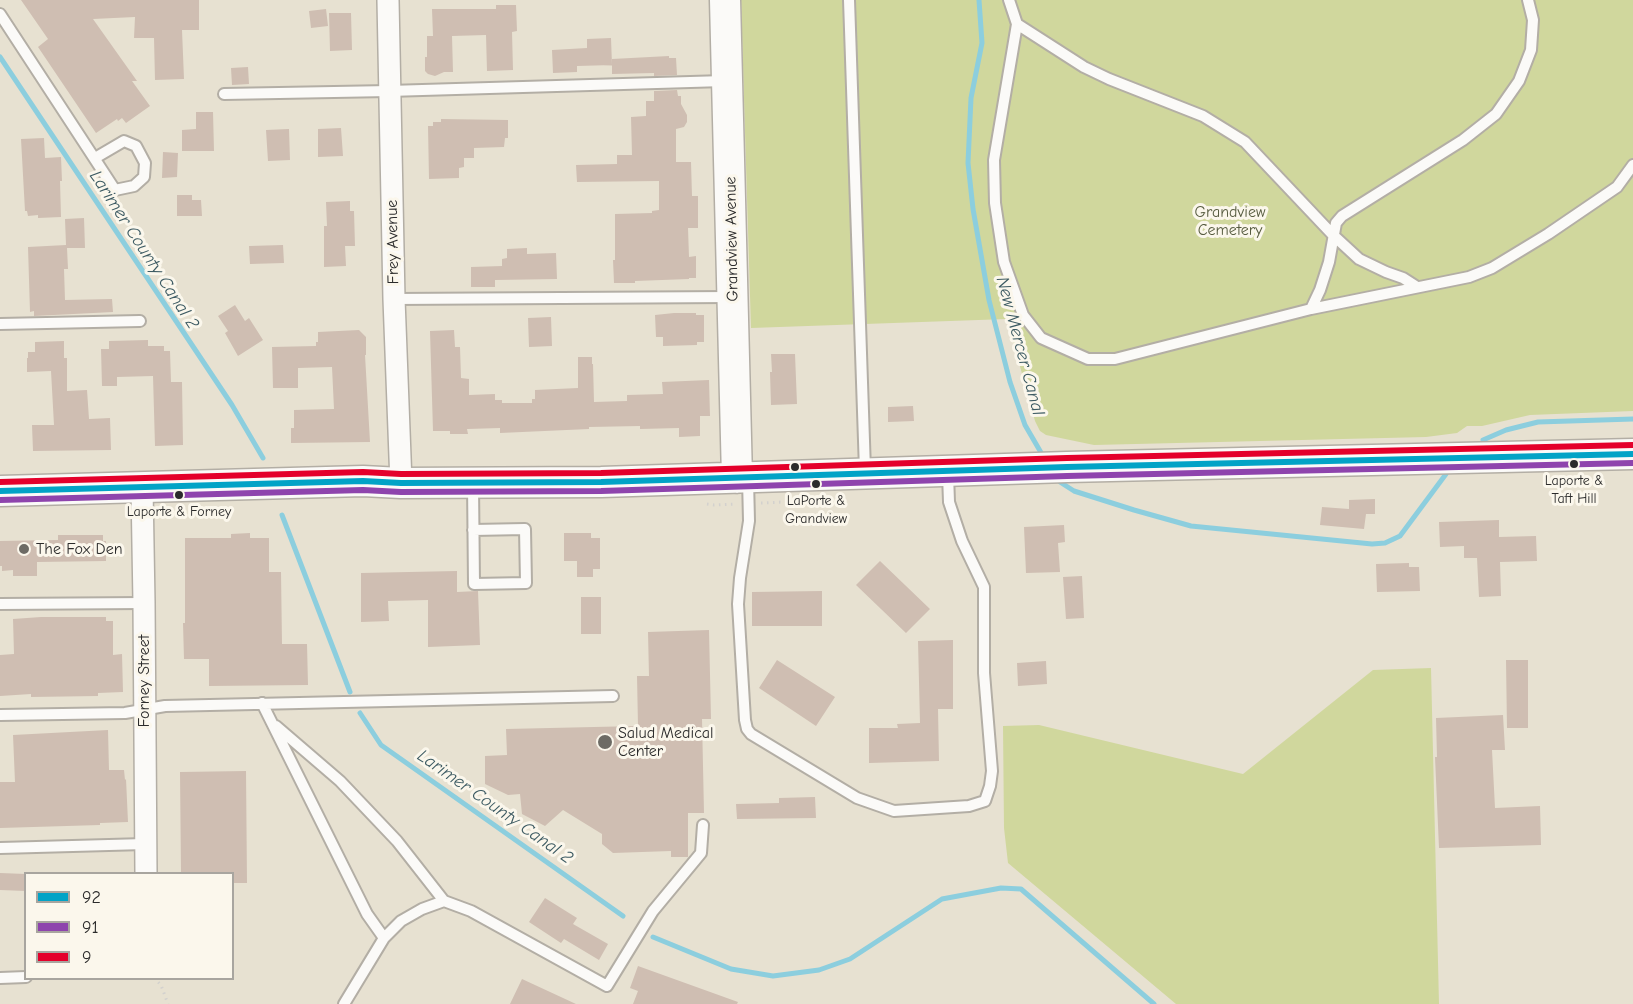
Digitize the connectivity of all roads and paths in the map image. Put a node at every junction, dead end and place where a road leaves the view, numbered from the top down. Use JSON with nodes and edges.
{"nodes":[{"id":1,"x":388,"y":0,"type":"edge"},
{"id":2,"x":725,"y":0,"type":"edge"},
{"id":3,"x":849,"y":0,"type":"edge"},
{"id":4,"x":1009,"y":0,"type":"edge"},
{"id":5,"x":1528,"y":0,"type":"edge"},
{"id":6,"x":0,"y":14,"type":"edge"},
{"id":7,"x":1017,"y":24,"type":"junction"},
{"id":8,"x":728,"y":81,"type":"junction"},
{"id":9,"x":389,"y":91,"type":"junction"},
{"id":10,"x":224,"y":93,"type":"dead end"},
{"id":11,"x":96,"y":158,"type":"junction"},
{"id":12,"x":1633,"y":165,"type":"edge"},
{"id":13,"x":1333,"y":235,"type":"junction"},
{"id":14,"x":1417,"y":287,"type":"junction"},
{"id":15,"x":733,"y":297,"type":"junction"},
{"id":16,"x":394,"y":299,"type":"junction"},
{"id":17,"x":1311,"y":309,"type":"junction"},
{"id":18,"x":140,"y":321,"type":"dead end"},
{"id":19,"x":0,"y":324,"type":"edge"},
{"id":20,"x":1633,"y":454,"type":"edge"},
{"id":21,"x":948,"y":470,"type":"junction"},
{"id":22,"x":865,"y":472,"type":"junction"},
{"id":23,"x":742,"y":478,"type":"junction"},
{"id":24,"x":401,"y":483,"type":"junction"},
{"id":25,"x":473,"y":483,"type":"junction"},
{"id":26,"x":142,"y":488,"type":"junction"},
{"id":27,"x":0,"y":491,"type":"edge"},
{"id":28,"x":473,"y":530,"type":"junction"},
{"id":29,"x":144,"y":603,"type":"junction"},
{"id":30,"x":0,"y":604,"type":"edge"},
{"id":31,"x":614,"y":696,"type":"dead end"},
{"id":32,"x":262,"y":703,"type":"junction"},
{"id":33,"x":144,"y":709,"type":"junction"},
{"id":34,"x":0,"y":715,"type":"edge"},
{"id":35,"x":272,"y":723,"type":"junction"},
{"id":36,"x":703,"y":825,"type":"dead end"},
{"id":37,"x":145,"y":844,"type":"junction"},
{"id":38,"x":0,"y":848,"type":"edge"},
{"id":39,"x":146,"y":872,"type":"edge"},
{"id":40,"x":444,"y":901,"type":"junction"},
{"id":41,"x":384,"y":938,"type":"junction"},
{"id":42,"x":24,"y":977,"type":"edge"},
{"id":43,"x":0,"y":978,"type":"edge"},
{"id":44,"x":156,"y":980,"type":"edge"},
{"id":45,"x":168,"y":1004,"type":"edge"},
{"id":46,"x":344,"y":1004,"type":"edge"}],
"edges":[{"from":1,"to":9,"type":"street","name":"Frey Avenue"},
{"from":2,"to":8,"type":"street","name":"Grandview Avenue"},
{"from":3,"to":22,"type":"lane"},
{"from":4,"to":7,"type":"lane"},
{"from":5,"to":13,"type":"lane"},
{"from":6,"to":11,"type":"lane"},
{"from":7,"to":13,"type":"lane"},
{"from":7,"to":17,"type":"lane"},
{"from":8,"to":9,"type":"lane"},
{"from":8,"to":15,"type":"street","name":"Grandview Avenue"},
{"from":9,"to":10,"type":"lane"},
{"from":9,"to":16,"type":"street","name":"Frey Avenue"},
{"from":11,"to":11,"type":"lane"},
{"from":12,"to":14,"type":"lane"},
{"from":13,"to":14,"type":"lane"},
{"from":13,"to":17,"type":"lane"},
{"from":14,"to":17,"type":"lane"},
{"from":15,"to":16,"type":"lane"},
{"from":15,"to":23,"type":"street","name":"Grandview Avenue"},
{"from":16,"to":24,"type":"street","name":"Frey Avenue"},
{"from":18,"to":19,"type":"lane"},
{"from":20,"to":21,"type":"street"},
{"from":21,"to":22,"type":"street"},
{"from":21,"to":23,"type":"lane"},
{"from":22,"to":23,"type":"street"},
{"from":23,"to":25,"type":"street"},
{"from":24,"to":25,"type":"street"},
{"from":24,"to":26,"type":"street"},
{"from":25,"to":28,"type":"lane"},
{"from":26,"to":27,"type":"street"},
{"from":26,"to":29,"type":"street","name":"Forney Street"},
{"from":28,"to":28,"type":"lane"},
{"from":29,"to":30,"type":"lane"},
{"from":29,"to":33,"type":"street","name":"Forney Street"},
{"from":31,"to":32,"type":"lane"},
{"from":32,"to":33,"type":"lane"},
{"from":32,"to":35,"type":"lane"},
{"from":33,"to":34,"type":"lane"},
{"from":33,"to":37,"type":"street","name":"Forney Street"},
{"from":35,"to":40,"type":"lane"},
{"from":35,"to":41,"type":"lane"},
{"from":36,"to":40,"type":"lane"},
{"from":37,"to":38,"type":"lane"},
{"from":37,"to":39,"type":"street","name":"Forney Street"},
{"from":40,"to":41,"type":"lane"},
{"from":41,"to":46,"type":"lane"},
{"from":42,"to":43,"type":"lane"},
{"from":44,"to":45,"type":"path"}]}
